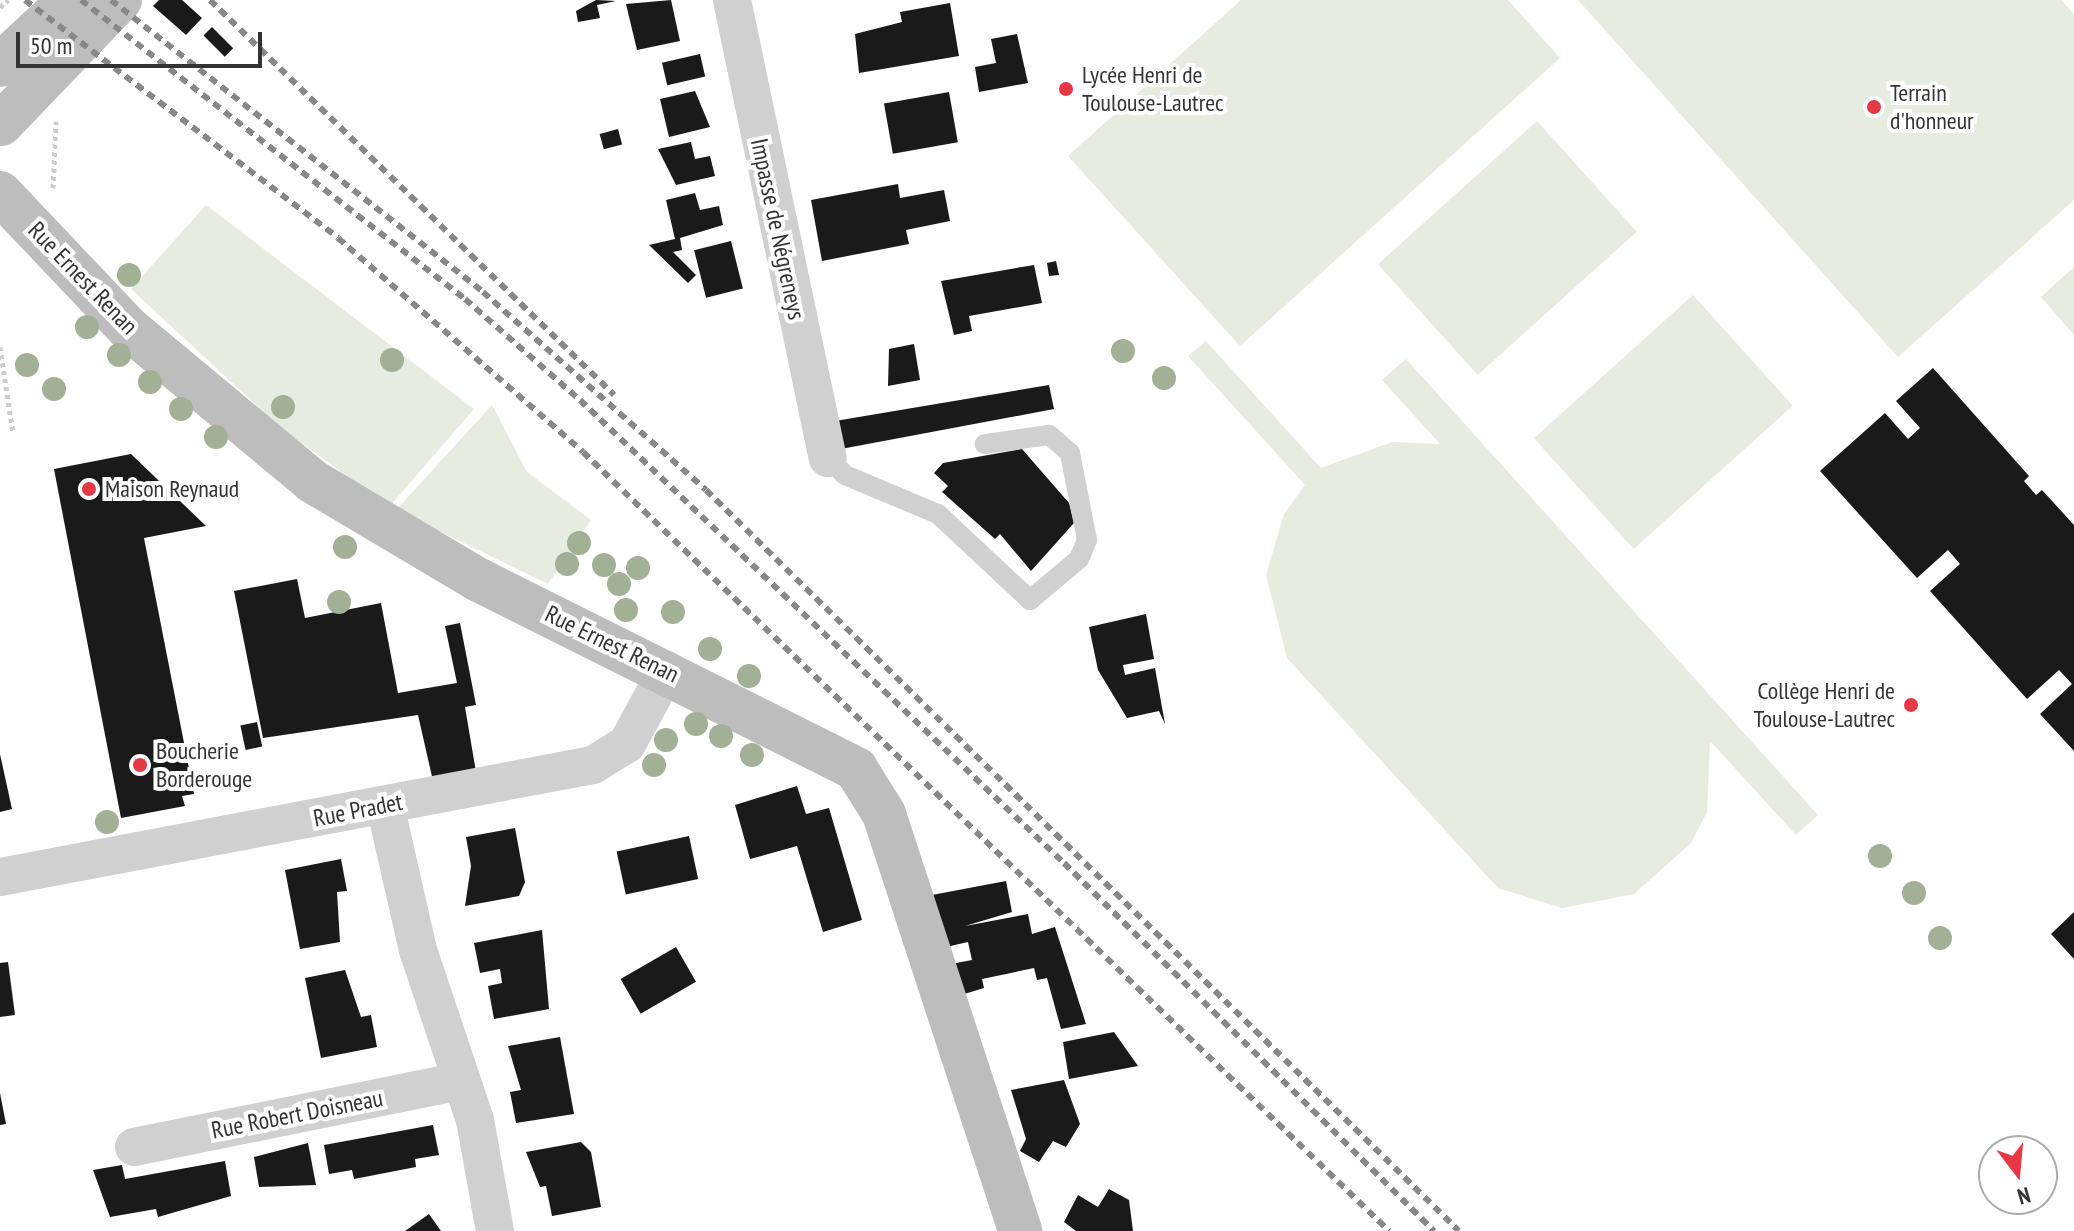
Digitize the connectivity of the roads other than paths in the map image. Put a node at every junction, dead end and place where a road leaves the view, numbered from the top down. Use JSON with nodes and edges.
{"nodes":[{"id":1,"x":70,"y":0,"type":"edge"},
{"id":2,"x":120,"y":0,"type":"edge"},
{"id":3,"x":732,"y":0,"type":"edge"},
{"id":4,"x":0,"y":65,"type":"edge"},
{"id":5,"x":0,"y":124,"type":"edge"},
{"id":6,"x":0,"y":170,"type":"edge"},
{"id":7,"x":0,"y":193,"type":"edge"},
{"id":8,"x":985,"y":444,"type":"dead end"},
{"id":9,"x":828,"y":458,"type":"joint"},
{"id":10,"x":667,"y":670,"type":"junction"},
{"id":11,"x":385,"y":805,"type":"junction"},
{"id":12,"x":0,"y":877,"type":"edge"},
{"id":13,"x":461,"y":1081,"type":"junction"},
{"id":14,"x":134,"y":1147,"type":"dead end"},
{"id":15,"x":495,"y":1231,"type":"edge"},
{"id":16,"x":1020,"y":1231,"type":"edge"}],
"edges":[{"from":1,"to":4,"type":"street"},
{"from":2,"to":5,"type":"street"},
{"from":3,"to":9,"type":"street","name":"Impasse de Négreneys"},
{"from":5,"to":6,"type":"street"},
{"from":7,"to":10,"type":"street","name":"Rue Ernest Renan"},
{"from":8,"to":9,"type":"lane"},
{"from":10,"to":11,"type":"street","name":"Rue Pradet"},
{"from":10,"to":16,"type":"street","name":"Rue Ernest Renan"},
{"from":11,"to":12,"type":"street","name":"Rue Pradet"},
{"from":11,"to":13,"type":"street"},
{"from":13,"to":14,"type":"street","name":"Rue Robert Doisneau"},
{"from":13,"to":15,"type":"street"}]}
